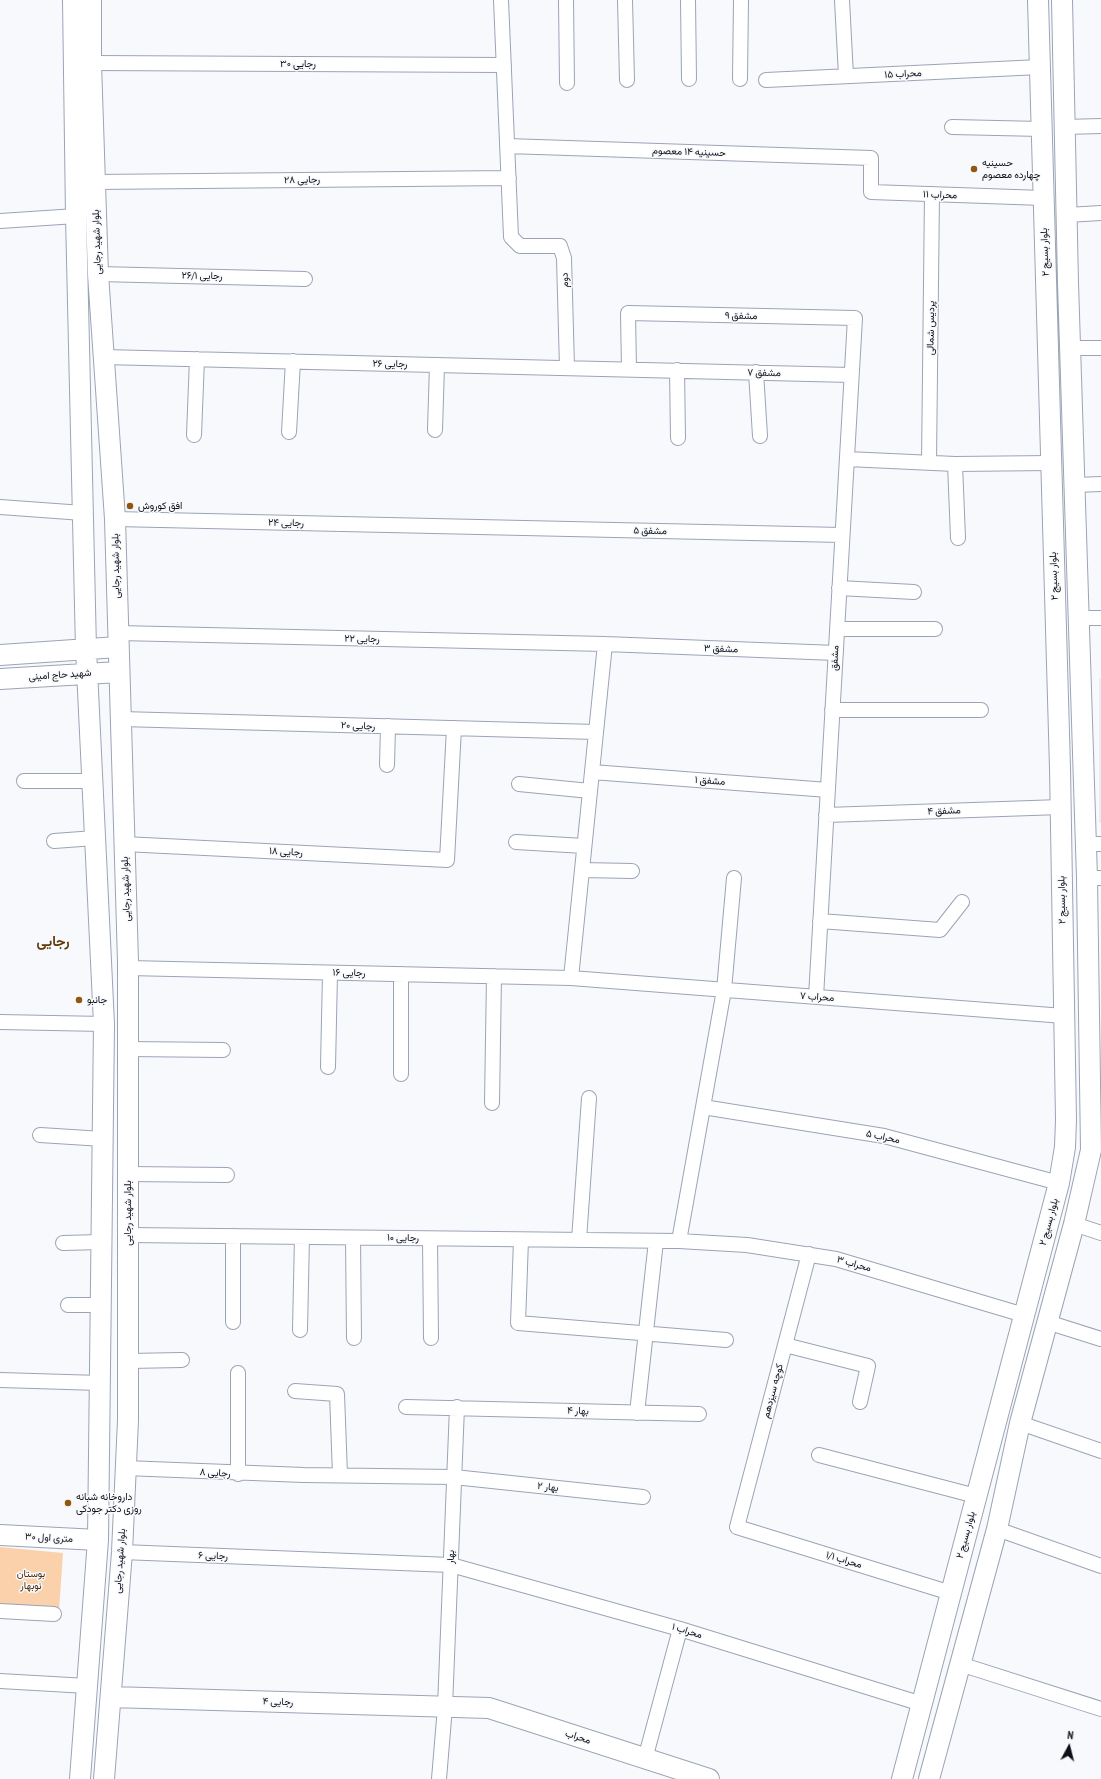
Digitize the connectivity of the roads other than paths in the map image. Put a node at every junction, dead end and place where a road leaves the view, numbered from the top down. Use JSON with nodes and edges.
{"nodes":[{"id":1,"x":73,"y":0,"type":"edge"},
{"id":2,"x":91,"y":0,"type":"edge"},
{"id":3,"x":501,"y":0,"type":"edge"},
{"id":4,"x":566,"y":0,"type":"edge"},
{"id":5,"x":626,"y":0,"type":"edge"},
{"id":6,"x":688,"y":0,"type":"edge"},
{"id":7,"x":741,"y":0,"type":"edge"},
{"id":8,"x":842,"y":0,"type":"edge"},
{"id":9,"x":1038,"y":0,"type":"edge"},
{"id":10,"x":1062,"y":0,"type":"edge"},
{"id":11,"x":91,"y":63,"type":"junction"},
{"id":12,"x":504,"y":65,"type":"junction"},
{"id":13,"x":1040,"y":67,"type":"junction"},
{"id":14,"x":846,"y":76,"type":"junction"},
{"id":15,"x":689,"y":79,"type":"dead end"},
{"id":16,"x":740,"y":79,"type":"dead end"},
{"id":17,"x":627,"y":80,"type":"dead end"},
{"id":18,"x":766,"y":80,"type":"dead end"},
{"id":19,"x":567,"y":83,"type":"dead end"},
{"id":20,"x":1101,"y":126,"type":"edge"},
{"id":21,"x":952,"y":127,"type":"dead end"},
{"id":22,"x":1065,"y":128,"type":"junction"},
{"id":23,"x":1042,"y":129,"type":"junction"},
{"id":24,"x":508,"y":146,"type":"junction"},
{"id":25,"x":871,"y":158,"type":"joint"},
{"id":26,"x":509,"y":178,"type":"junction"},
{"id":27,"x":95,"y":182,"type":"junction"},
{"id":28,"x":932,"y":194,"type":"junction"},
{"id":29,"x":1043,"y":198,"type":"junction"},
{"id":30,"x":1101,"y":213,"type":"edge"},
{"id":31,"x":1067,"y":215,"type":"junction"},
{"id":32,"x":76,"y":216,"type":"junction"},
{"id":33,"x":0,"y":221,"type":"edge"},
{"id":34,"x":98,"y":274,"type":"junction"},
{"id":35,"x":306,"y":279,"type":"dead end"},
{"id":36,"x":854,"y":318,"type":"joint"},
{"id":37,"x":1070,"y":348,"type":"junction"},
{"id":38,"x":1101,"y":348,"type":"edge"},
{"id":39,"x":103,"y":357,"type":"junction"},
{"id":40,"x":197,"y":359,"type":"junction"},
{"id":41,"x":293,"y":361,"type":"junction"},
{"id":42,"x":437,"y":365,"type":"junction"},
{"id":43,"x":567,"y":368,"type":"junction"},
{"id":44,"x":630,"y":370,"type":"junction"},
{"id":45,"x":677,"y":370,"type":"junction"},
{"id":46,"x":756,"y":372,"type":"junction"},
{"id":47,"x":851,"y":375,"type":"junction"},
{"id":48,"x":435,"y":430,"type":"dead end"},
{"id":49,"x":289,"y":432,"type":"dead end"},
{"id":50,"x":194,"y":434,"type":"dead end"},
{"id":51,"x":760,"y":436,"type":"dead end"},
{"id":52,"x":678,"y":438,"type":"dead end"},
{"id":53,"x":847,"y":459,"type":"junction"},
{"id":54,"x":929,"y":462,"type":"junction"},
{"id":55,"x":1051,"y":463,"type":"junction"},
{"id":56,"x":955,"y":464,"type":"junction"},
{"id":57,"x":1101,"y":484,"type":"edge"},
{"id":58,"x":1074,"y":485,"type":"junction"},
{"id":59,"x":0,"y":507,"type":"edge"},
{"id":60,"x":83,"y":513,"type":"junction"},
{"id":61,"x":115,"y":519,"type":"junction"},
{"id":62,"x":1076,"y":520,"type":"junction"},
{"id":63,"x":1053,"y":521,"type":"junction"},
{"id":64,"x":458,"y":526,"type":"joint"},
{"id":65,"x":842,"y":535,"type":"junction"},
{"id":66,"x":958,"y":538,"type":"dead end"},
{"id":67,"x":839,"y":588,"type":"junction"},
{"id":68,"x":914,"y":592,"type":"dead end"},
{"id":69,"x":1078,"y":618,"type":"junction"},
{"id":70,"x":1101,"y":618,"type":"edge"},
{"id":71,"x":935,"y":628,"type":"dead end"},
{"id":72,"x":837,"y":629,"type":"junction"},
{"id":73,"x":118,"y":640,"type":"junction"},
{"id":74,"x":606,"y":644,"type":"junction"},
{"id":75,"x":86,"y":649,"type":"junction"},
{"id":76,"x":44,"y":652,"type":"junction"},
{"id":77,"x":836,"y":653,"type":"junction"},
{"id":78,"x":0,"y":655,"type":"edge"},
{"id":79,"x":119,"y":672,"type":"junction"},
{"id":80,"x":87,"y":673,"type":"junction"},
{"id":81,"x":45,"y":676,"type":"junction"},
{"id":82,"x":0,"y":679,"type":"edge"},
{"id":83,"x":832,"y":710,"type":"junction"},
{"id":84,"x":981,"y":710,"type":"dead end"},
{"id":85,"x":121,"y":719,"type":"junction"},
{"id":86,"x":388,"y":726,"type":"junction"},
{"id":87,"x":454,"y":728,"type":"junction"},
{"id":88,"x":596,"y":732,"type":"junction"},
{"id":89,"x":386,"y":765,"type":"dead end"},
{"id":90,"x":592,"y":772,"type":"junction"},
{"id":91,"x":92,"y":780,"type":"junction"},
{"id":92,"x":24,"y":782,"type":"dead end"},
{"id":93,"x":519,"y":784,"type":"dead end"},
{"id":94,"x":828,"y":790,"type":"junction"},
{"id":95,"x":590,"y":791,"type":"junction"},
{"id":96,"x":1061,"y":807,"type":"junction"},
{"id":97,"x":826,"y":815,"type":"junction"},
{"id":98,"x":95,"y":838,"type":"junction"},
{"id":99,"x":54,"y":842,"type":"dead end"},
{"id":100,"x":516,"y":842,"type":"dead end"},
{"id":101,"x":124,"y":844,"type":"junction"},
{"id":102,"x":1093,"y":844,"type":"edge"},
{"id":103,"x":584,"y":846,"type":"junction"},
{"id":104,"x":582,"y":870,"type":"junction"},
{"id":105,"x":632,"y":871,"type":"dead end"},
{"id":106,"x":734,"y":878,"type":"dead end"},
{"id":107,"x":1094,"y":878,"type":"edge"},
{"id":108,"x":962,"y":902,"type":"dead end"},
{"id":109,"x":820,"y":921,"type":"junction"},
{"id":110,"x":128,"y":968,"type":"junction"},
{"id":111,"x":330,"y":973,"type":"junction"},
{"id":112,"x":401,"y":974,"type":"junction"},
{"id":113,"x":494,"y":976,"type":"junction"},
{"id":114,"x":570,"y":978,"type":"junction"},
{"id":115,"x":724,"y":990,"type":"junction"},
{"id":116,"x":816,"y":997,"type":"junction"},
{"id":117,"x":1095,"y":1011,"type":"edge"},
{"id":118,"x":1064,"y":1016,"type":"junction"},
{"id":119,"x":0,"y":1022,"type":"edge"},
{"id":120,"x":104,"y":1024,"type":"junction"},
{"id":121,"x":128,"y":1049,"type":"junction"},
{"id":122,"x":223,"y":1050,"type":"dead end"},
{"id":123,"x":328,"y":1067,"type":"dead end"},
{"id":124,"x":401,"y":1074,"type":"dead end"},
{"id":125,"x":590,"y":1098,"type":"dead end"},
{"id":126,"x":492,"y":1103,"type":"dead end"},
{"id":127,"x":703,"y":1107,"type":"junction"},
{"id":128,"x":40,"y":1135,"type":"dead end"},
{"id":129,"x":103,"y":1139,"type":"junction"},
{"id":130,"x":1065,"y":1147,"type":"junction"},
{"id":131,"x":1098,"y":1151,"type":"edge"},
{"id":132,"x":128,"y":1174,"type":"junction"},
{"id":133,"x":227,"y":1175,"type":"dead end"},
{"id":134,"x":1059,"y":1183,"type":"junction"},
{"id":135,"x":1074,"y":1224,"type":"junction"},
{"id":136,"x":1101,"y":1233,"type":"edge"},
{"id":137,"x":128,"y":1235,"type":"junction"},
{"id":138,"x":233,"y":1236,"type":"junction"},
{"id":139,"x":302,"y":1237,"type":"junction"},
{"id":140,"x":352,"y":1238,"type":"junction"},
{"id":141,"x":430,"y":1239,"type":"junction"},
{"id":142,"x":521,"y":1240,"type":"junction"},
{"id":143,"x":578,"y":1240,"type":"junction"},
{"id":144,"x":656,"y":1241,"type":"junction"},
{"id":145,"x":679,"y":1241,"type":"junction"},
{"id":146,"x":101,"y":1242,"type":"junction"},
{"id":147,"x":63,"y":1243,"type":"dead end"},
{"id":148,"x":809,"y":1254,"type":"junction"},
{"id":149,"x":68,"y":1305,"type":"dead end"},
{"id":150,"x":101,"y":1305,"type":"junction"},
{"id":151,"x":1024,"y":1315,"type":"junction"},
{"id":152,"x":233,"y":1322,"type":"dead end"},
{"id":153,"x":1047,"y":1322,"type":"junction"},
{"id":154,"x":300,"y":1330,"type":"dead end"},
{"id":155,"x":645,"y":1332,"type":"junction"},
{"id":156,"x":354,"y":1338,"type":"dead end"},
{"id":157,"x":431,"y":1338,"type":"dead end"},
{"id":158,"x":1101,"y":1339,"type":"edge"},
{"id":159,"x":726,"y":1340,"type":"dead end"},
{"id":160,"x":785,"y":1345,"type":"junction"},
{"id":161,"x":182,"y":1360,"type":"dead end"},
{"id":162,"x":128,"y":1361,"type":"junction"},
{"id":163,"x":238,"y":1373,"type":"dead end"},
{"id":164,"x":0,"y":1380,"type":"edge"},
{"id":165,"x":100,"y":1383,"type":"junction"},
{"id":166,"x":295,"y":1391,"type":"dead end"},
{"id":167,"x":860,"y":1402,"type":"dead end"},
{"id":168,"x":406,"y":1407,"type":"dead end"},
{"id":169,"x":457,"y":1408,"type":"junction"},
{"id":170,"x":637,"y":1413,"type":"junction"},
{"id":171,"x":699,"y":1414,"type":"dead end"},
{"id":172,"x":1020,"y":1423,"type":"junction"},
{"id":173,"x":1101,"y":1451,"type":"edge"},
{"id":174,"x":819,"y":1455,"type":"dead end"},
{"id":175,"x":126,"y":1468,"type":"junction"},
{"id":176,"x":238,"y":1474,"type":"junction"},
{"id":177,"x":340,"y":1475,"type":"junction"},
{"id":178,"x":454,"y":1477,"type":"junction"},
{"id":179,"x":976,"y":1496,"type":"junction"},
{"id":180,"x":643,"y":1497,"type":"dead end"},
{"id":181,"x":737,"y":1527,"type":"joint"},
{"id":182,"x":997,"y":1529,"type":"junction"},
{"id":183,"x":0,"y":1535,"type":"edge"},
{"id":184,"x":98,"y":1540,"type":"junction"},
{"id":185,"x":122,"y":1552,"type":"junction"},
{"id":186,"x":451,"y":1565,"type":"junction"},
{"id":187,"x":1101,"y":1566,"type":"edge"},
{"id":188,"x":950,"y":1593,"type":"junction"},
{"id":189,"x":0,"y":1611,"type":"edge"},
{"id":190,"x":54,"y":1614,"type":"dead end"},
{"id":191,"x":680,"y":1628,"type":"junction"},
{"id":192,"x":960,"y":1664,"type":"junction"},
{"id":193,"x":0,"y":1681,"type":"edge"},
{"id":194,"x":87,"y":1686,"type":"junction"},
{"id":195,"x":110,"y":1697,"type":"junction"},
{"id":196,"x":922,"y":1704,"type":"junction"},
{"id":197,"x":445,"y":1707,"type":"junction"},
{"id":198,"x":1101,"y":1709,"type":"edge"},
{"id":199,"x":645,"y":1759,"type":"junction"},
{"id":200,"x":80,"y":1779,"type":"edge"},
{"id":201,"x":104,"y":1779,"type":"edge"},
{"id":202,"x":439,"y":1779,"type":"edge"},
{"id":203,"x":709,"y":1779,"type":"edge"},
{"id":204,"x":902,"y":1779,"type":"edge"},
{"id":205,"x":929,"y":1779,"type":"edge"}],
"edges":[{"from":1,"to":32,"type":"main road","name":"بلوار شهید رجایی"},
{"from":2,"to":11,"type":"main road","name":"بلوار شهید رجایی"},
{"from":3,"to":12,"type":"street"},
{"from":4,"to":19,"type":"street"},
{"from":5,"to":17,"type":"street"},
{"from":6,"to":15,"type":"street"},
{"from":7,"to":16,"type":"street"},
{"from":8,"to":14,"type":"street"},
{"from":9,"to":13,"type":"main road","name":"بلوار بسیج ۲"},
{"from":10,"to":22,"type":"main road"},
{"from":11,"to":12,"type":"street","name":"رجایی ۳۰"},
{"from":11,"to":27,"type":"main road","name":"بلوار شهید رجایی"},
{"from":12,"to":24,"type":"street"},
{"from":13,"to":14,"type":"street","name":"محراب ۱۵"},
{"from":13,"to":23,"type":"main road","name":"بلوار بسیج ۲"},
{"from":14,"to":18,"type":"street","name":"محراب ۱۵"},
{"from":20,"to":22,"type":"street"},
{"from":21,"to":23,"type":"street"},
{"from":22,"to":31,"type":"main road"},
{"from":23,"to":29,"type":"main road","name":"بلوار بسیج ۲"},
{"from":24,"to":25,"type":"street","name":"حسینیه ۱۴ معصوم"},
{"from":24,"to":26,"type":"street"},
{"from":25,"to":28,"type":"street","name":"محراب ۱۱"},
{"from":26,"to":27,"type":"street","name":"رجایی ۲۸"},
{"from":26,"to":43,"type":"street","name":"دوم"},
{"from":27,"to":34,"type":"main road","name":"بلوار شهید رجایی"},
{"from":28,"to":29,"type":"street","name":"محراب ۱۱"},
{"from":28,"to":54,"type":"street","name":"پردیس شمالی"},
{"from":29,"to":55,"type":"main road","name":"بلوار بسیج ۲"},
{"from":30,"to":31,"type":"street"},
{"from":31,"to":37,"type":"main road"},
{"from":32,"to":33,"type":"street"},
{"from":32,"to":60,"type":"main road","name":"بلوار شهید رجایی"},
{"from":34,"to":35,"type":"street","name":"رجایی ۲۶/۱"},
{"from":34,"to":39,"type":"main road","name":"بلوار شهید رجایی"},
{"from":36,"to":44,"type":"street","name":"مشفق ۹"},
{"from":36,"to":47,"type":"street","name":"مشفق"},
{"from":37,"to":38,"type":"street"},
{"from":37,"to":58,"type":"main road"},
{"from":39,"to":40,"type":"street","name":"رجایی ۲۶"},
{"from":39,"to":61,"type":"main road","name":"بلوار شهید رجایی"},
{"from":40,"to":41,"type":"street","name":"رجایی ۲۶"},
{"from":40,"to":50,"type":"street"},
{"from":41,"to":42,"type":"street","name":"رجایی ۲۶"},
{"from":41,"to":49,"type":"street"},
{"from":42,"to":43,"type":"street","name":"رجایی ۲۶"},
{"from":42,"to":48,"type":"street"},
{"from":43,"to":44,"type":"street","name":"رجایی ۲۶"},
{"from":44,"to":45,"type":"street","name":"رجایی ۲۶"},
{"from":45,"to":46,"type":"street","name":"مشفق ۷"},
{"from":45,"to":52,"type":"street"},
{"from":46,"to":47,"type":"street","name":"مشفق ۷"},
{"from":46,"to":51,"type":"street"},
{"from":47,"to":53,"type":"street","name":"مشفق"},
{"from":53,"to":54,"type":"street"},
{"from":53,"to":65,"type":"street","name":"مشفق"},
{"from":54,"to":56,"type":"street"},
{"from":55,"to":56,"type":"street"},
{"from":55,"to":63,"type":"main road","name":"بلوار بسیج ۲"},
{"from":56,"to":66,"type":"street"},
{"from":57,"to":58,"type":"street"},
{"from":58,"to":62,"type":"main road"},
{"from":59,"to":60,"type":"street"},
{"from":60,"to":75,"type":"main road","name":"بلوار شهید رجایی"},
{"from":61,"to":64,"type":"street","name":"رجایی ۲۴"},
{"from":61,"to":73,"type":"main road","name":"بلوار شهید رجایی"},
{"from":62,"to":63,"type":"main road"},
{"from":62,"to":69,"type":"main road"},
{"from":63,"to":96,"type":"main road","name":"بلوار بسیج ۲"},
{"from":64,"to":65,"type":"street","name":"مشفق ۵"},
{"from":65,"to":67,"type":"street","name":"مشفق"},
{"from":67,"to":68,"type":"street"},
{"from":67,"to":72,"type":"street","name":"مشفق"},
{"from":69,"to":70,"type":"street"},
{"from":69,"to":102,"type":"main road"},
{"from":71,"to":72,"type":"street"},
{"from":72,"to":77,"type":"street","name":"مشفق"},
{"from":73,"to":74,"type":"street","name":"رجایی ۲۲"},
{"from":73,"to":75,"type":"main road"},
{"from":73,"to":79,"type":"main road","name":"بلوار شهید رجایی"},
{"from":74,"to":77,"type":"street","name":"مشفق ۳"},
{"from":74,"to":88,"type":"street"},
{"from":75,"to":76,"type":"main road"},
{"from":75,"to":80,"type":"main road","name":"بلوار شهید رجایی"},
{"from":76,"to":78,"type":"main road"},
{"from":76,"to":81,"type":"main road"},
{"from":77,"to":83,"type":"street","name":"مشفق"},
{"from":79,"to":80,"type":"main road","name":"شهید حاج امینی"},
{"from":79,"to":85,"type":"main road","name":"بلوار شهید رجایی"},
{"from":80,"to":81,"type":"main road","name":"شهید حاج امینی"},
{"from":80,"to":91,"type":"main road","name":"بلوار شهید رجایی"},
{"from":81,"to":82,"type":"main road","name":"شهید حاج امینی"},
{"from":83,"to":84,"type":"street"},
{"from":83,"to":94,"type":"street","name":"مشفق"},
{"from":85,"to":86,"type":"street","name":"رجایی ۲۰"},
{"from":85,"to":101,"type":"main road","name":"بلوار شهید رجایی"},
{"from":86,"to":87,"type":"street","name":"رجایی ۲۰"},
{"from":86,"to":89,"type":"street"},
{"from":87,"to":88,"type":"street","name":"رجایی ۲۰"},
{"from":87,"to":101,"type":"street","name":"رجایی ۱۸"},
{"from":88,"to":90,"type":"street"},
{"from":90,"to":94,"type":"street","name":"مشفق ۱"},
{"from":90,"to":95,"type":"street"},
{"from":91,"to":92,"type":"street"},
{"from":91,"to":98,"type":"main road","name":"بلوار شهید رجایی"},
{"from":93,"to":95,"type":"street"},
{"from":94,"to":97,"type":"street","name":"مشفق"},
{"from":95,"to":103,"type":"street"},
{"from":96,"to":97,"type":"street","name":"مشفق ۴"},
{"from":96,"to":118,"type":"main road","name":"بلوار بسیج ۲"},
{"from":97,"to":109,"type":"street","name":"مشفق"},
{"from":98,"to":99,"type":"street"},
{"from":98,"to":120,"type":"main road","name":"بلوار شهید رجایی"},
{"from":100,"to":103,"type":"street"},
{"from":101,"to":110,"type":"main road","name":"بلوار شهید رجایی"},
{"from":102,"to":107,"type":"main road"},
{"from":103,"to":104,"type":"street"},
{"from":104,"to":105,"type":"street"},
{"from":104,"to":114,"type":"street"},
{"from":106,"to":115,"type":"street"},
{"from":107,"to":117,"type":"main road"},
{"from":108,"to":109,"type":"street"},
{"from":109,"to":116,"type":"street","name":"مشفق"},
{"from":110,"to":111,"type":"street","name":"رجایی ۱۶"},
{"from":110,"to":121,"type":"main road","name":"بلوار شهید رجایی"},
{"from":111,"to":112,"type":"street","name":"رجایی ۱۶"},
{"from":111,"to":123,"type":"street"},
{"from":112,"to":113,"type":"street","name":"رجایی ۱۶"},
{"from":112,"to":124,"type":"street"},
{"from":113,"to":114,"type":"street","name":"رجایی ۱۶"},
{"from":113,"to":126,"type":"street"},
{"from":114,"to":115,"type":"street","name":"محراب ۷"},
{"from":115,"to":116,"type":"street","name":"محراب ۷"},
{"from":115,"to":127,"type":"street"},
{"from":116,"to":118,"type":"street","name":"محراب ۷"},
{"from":117,"to":131,"type":"main road"},
{"from":118,"to":130,"type":"main road","name":"بلوار بسیج ۲"},
{"from":119,"to":120,"type":"street"},
{"from":120,"to":129,"type":"main road","name":"بلوار شهید رجایی"},
{"from":121,"to":122,"type":"street"},
{"from":121,"to":132,"type":"main road","name":"بلوار شهید رجایی"},
{"from":125,"to":143,"type":"street"},
{"from":127,"to":134,"type":"street","name":"محراب ۵"},
{"from":127,"to":145,"type":"street"},
{"from":128,"to":129,"type":"street"},
{"from":129,"to":146,"type":"main road","name":"بلوار شهید رجایی"},
{"from":130,"to":131,"type":"main road"},
{"from":130,"to":134,"type":"main road","name":"بلوار بسیج ۲"},
{"from":131,"to":135,"type":"main road"},
{"from":132,"to":133,"type":"street"},
{"from":132,"to":137,"type":"main road","name":"بلوار شهید رجایی"},
{"from":134,"to":151,"type":"main road","name":"بلوار بسیج ۲"},
{"from":135,"to":136,"type":"street"},
{"from":135,"to":153,"type":"main road"},
{"from":137,"to":138,"type":"street","name":"رجایی ۱۰"},
{"from":137,"to":162,"type":"main road","name":"بلوار شهید رجایی"},
{"from":138,"to":139,"type":"street","name":"رجایی ۱۰"},
{"from":138,"to":152,"type":"street"},
{"from":139,"to":140,"type":"street","name":"رجایی ۱۰"},
{"from":139,"to":154,"type":"street"},
{"from":140,"to":141,"type":"street","name":"رجایی ۱۰"},
{"from":140,"to":156,"type":"street"},
{"from":141,"to":142,"type":"street","name":"رجایی ۱۰"},
{"from":141,"to":157,"type":"street"},
{"from":142,"to":143,"type":"street","name":"رجایی ۱۰"},
{"from":142,"to":155,"type":"street"},
{"from":143,"to":144,"type":"street","name":"رجایی ۱۰"},
{"from":144,"to":145,"type":"street","name":"رجایی ۱۰"},
{"from":144,"to":155,"type":"street"},
{"from":145,"to":148,"type":"street","name":"محراب ۳"},
{"from":146,"to":147,"type":"street"},
{"from":146,"to":150,"type":"main road","name":"بلوار شهید رجایی"},
{"from":148,"to":151,"type":"street","name":"محراب ۳"},
{"from":148,"to":160,"type":"street","name":"کوچه سیزدهم"},
{"from":149,"to":150,"type":"street"},
{"from":150,"to":165,"type":"main road","name":"بلوار شهید رجایی"},
{"from":151,"to":179,"type":"main road","name":"بلوار بسیج ۲"},
{"from":153,"to":158,"type":"street"},
{"from":153,"to":172,"type":"main road"},
{"from":155,"to":159,"type":"street"},
{"from":155,"to":170,"type":"street"},
{"from":160,"to":167,"type":"street"},
{"from":160,"to":181,"type":"street","name":"کوچه سیزدهم"},
{"from":161,"to":162,"type":"street"},
{"from":162,"to":175,"type":"main road","name":"بلوار شهید رجایی"},
{"from":163,"to":176,"type":"street"},
{"from":164,"to":165,"type":"street"},
{"from":165,"to":184,"type":"main road","name":"بلوار شهید رجایی"},
{"from":166,"to":177,"type":"street"},
{"from":168,"to":169,"type":"street","name":"بهار ۴"},
{"from":169,"to":170,"type":"street","name":"بهار ۴"},
{"from":169,"to":178,"type":"street","name":"بهار"},
{"from":170,"to":171,"type":"street","name":"بهار ۴"},
{"from":172,"to":173,"type":"street"},
{"from":172,"to":182,"type":"main road"},
{"from":174,"to":179,"type":"street"},
{"from":175,"to":176,"type":"street","name":"رجایی ۸"},
{"from":175,"to":185,"type":"main road","name":"بلوار شهید رجایی"},
{"from":176,"to":177,"type":"street","name":"رجایی ۸"},
{"from":177,"to":178,"type":"street","name":"بهار ۲"},
{"from":178,"to":180,"type":"street","name":"بهار ۲"},
{"from":178,"to":186,"type":"street","name":"بهار"},
{"from":179,"to":188,"type":"main road","name":"بلوار بسیج ۲"},
{"from":181,"to":188,"type":"street","name":"محراب ۱/۱"},
{"from":182,"to":187,"type":"street"},
{"from":182,"to":192,"type":"main road"},
{"from":183,"to":184,"type":"main road","name":"۳۰ متری اول"},
{"from":184,"to":194,"type":"main road","name":"بلوار شهید رجایی"},
{"from":185,"to":186,"type":"street","name":"رجایی ۶"},
{"from":185,"to":195,"type":"main road","name":"بلوار شهید رجایی"},
{"from":186,"to":191,"type":"street","name":"محراب ۱"},
{"from":186,"to":197,"type":"street","name":"بهار"},
{"from":188,"to":196,"type":"main road","name":"بلوار بسیج ۲"},
{"from":189,"to":190,"type":"street"},
{"from":191,"to":196,"type":"street","name":"محراب ۱"},
{"from":191,"to":199,"type":"street"},
{"from":192,"to":198,"type":"street"},
{"from":192,"to":205,"type":"main road"},
{"from":193,"to":194,"type":"street"},
{"from":194,"to":200,"type":"main road","name":"بلوار شهید رجایی"},
{"from":195,"to":197,"type":"main road","name":"رجایی ۴"},
{"from":195,"to":201,"type":"main road","name":"بلوار شهید رجایی"},
{"from":196,"to":204,"type":"main road","name":"بلوار بسیج ۲"},
{"from":197,"to":199,"type":"main road","name":"محراب"},
{"from":197,"to":202,"type":"street","name":"بهار"},
{"from":199,"to":203,"type":"main road","name":"محراب"}]}
